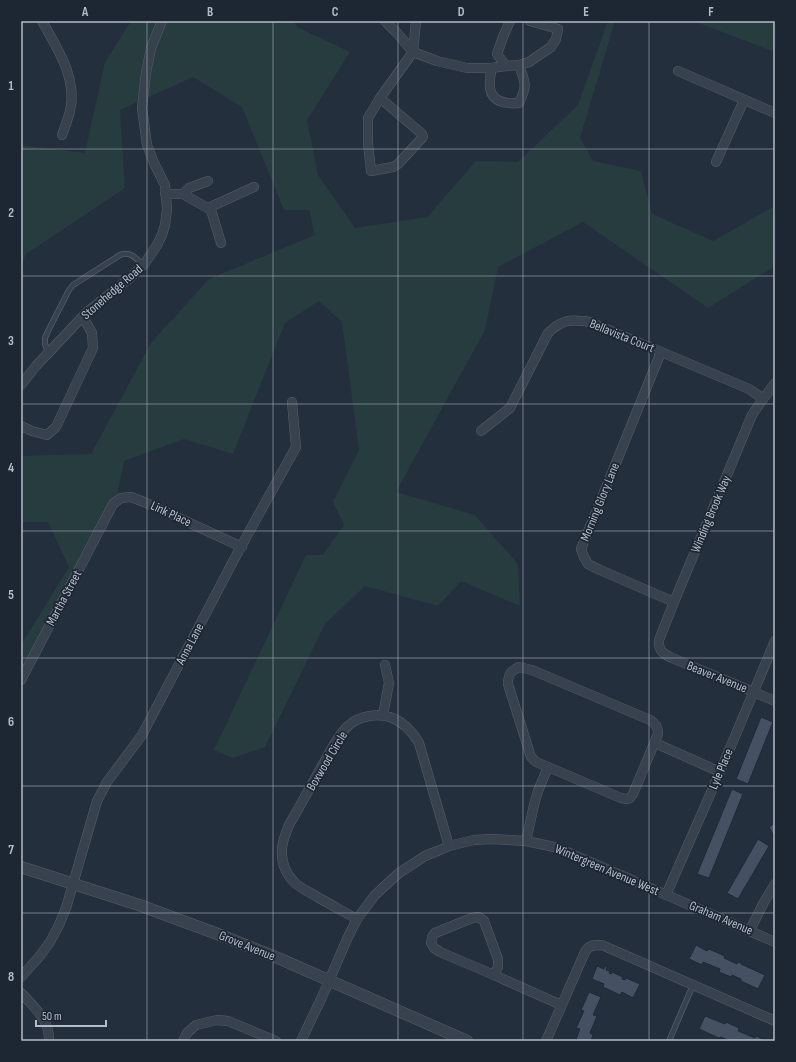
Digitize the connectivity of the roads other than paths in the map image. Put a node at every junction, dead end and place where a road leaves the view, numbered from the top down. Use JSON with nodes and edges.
{"nodes":[{"id":1,"x":42,"y":21,"type":"edge"},
{"id":2,"x":162,"y":21,"type":"edge"},
{"id":3,"x":385,"y":21,"type":"edge"},
{"id":4,"x":416,"y":21,"type":"edge"},
{"id":5,"x":510,"y":21,"type":"edge"},
{"id":6,"x":530,"y":21,"type":"edge"},
{"id":7,"x":412,"y":52,"type":"junction"},
{"id":8,"x":519,"y":64,"type":"junction"},
{"id":9,"x":506,"y":66,"type":"junction"},
{"id":10,"x":491,"y":68,"type":"junction"},
{"id":11,"x":678,"y":71,"type":"dead end"},
{"id":12,"x":380,"y":98,"type":"junction"},
{"id":13,"x":744,"y":100,"type":"junction"},
{"id":14,"x":775,"y":113,"type":"edge"},
{"id":15,"x":62,"y":135,"type":"dead end"},
{"id":16,"x":716,"y":162,"type":"dead end"},
{"id":17,"x":208,"y":181,"type":"dead end"},
{"id":18,"x":254,"y":187,"type":"dead end"},
{"id":19,"x":166,"y":194,"type":"junction"},
{"id":20,"x":183,"y":194,"type":"junction"},
{"id":21,"x":208,"y":208,"type":"junction"},
{"id":22,"x":221,"y":243,"type":"dead end"},
{"id":23,"x":144,"y":265,"type":"junction"},
{"id":24,"x":83,"y":317,"type":"junction"},
{"id":25,"x":661,"y":352,"type":"junction"},
{"id":26,"x":48,"y":353,"type":"junction"},
{"id":27,"x":775,"y":382,"type":"edge"},
{"id":28,"x":21,"y":385,"type":"edge"},
{"id":29,"x":762,"y":399,"type":"junction"},
{"id":30,"x":292,"y":402,"type":"dead end"},
{"id":31,"x":21,"y":426,"type":"edge"},
{"id":32,"x":481,"y":431,"type":"dead end"},
{"id":33,"x":107,"y":516,"type":"joint"},
{"id":34,"x":242,"y":546,"type":"junction"},
{"id":35,"x":674,"y":602,"type":"junction"},
{"id":36,"x":775,"y":642,"type":"edge"},
{"id":37,"x":660,"y":650,"type":"joint"},
{"id":38,"x":385,"y":664,"type":"dead end"},
{"id":39,"x":21,"y":680,"type":"edge"},
{"id":40,"x":754,"y":692,"type":"junction"},
{"id":41,"x":775,"y":701,"type":"edge"},
{"id":42,"x":383,"y":715,"type":"junction"},
{"id":43,"x":655,"y":743,"type":"junction"},
{"id":44,"x":548,"y":767,"type":"junction"},
{"id":45,"x":720,"y":772,"type":"junction"},
{"id":46,"x":526,"y":841,"type":"junction"},
{"id":47,"x":449,"y":846,"type":"junction"},
{"id":48,"x":21,"y":867,"type":"edge"},
{"id":49,"x":73,"y":883,"type":"junction"},
{"id":50,"x":775,"y":884,"type":"edge"},
{"id":51,"x":666,"y":895,"type":"junction"},
{"id":52,"x":357,"y":919,"type":"junction"},
{"id":53,"x":750,"y":930,"type":"junction"},
{"id":54,"x":775,"y":942,"type":"edge"},
{"id":55,"x":494,"y":975,"type":"junction"},
{"id":56,"x":21,"y":977,"type":"edge"},
{"id":57,"x":329,"y":980,"type":"junction"},
{"id":58,"x":693,"y":985,"type":"junction"},
{"id":59,"x":21,"y":993,"type":"edge"},
{"id":60,"x":561,"y":1005,"type":"junction"},
{"id":61,"x":775,"y":1021,"type":"edge"},
{"id":62,"x":49,"y":1041,"type":"edge"},
{"id":63,"x":183,"y":1041,"type":"edge"},
{"id":64,"x":276,"y":1041,"type":"edge"},
{"id":65,"x":301,"y":1041,"type":"edge"},
{"id":66,"x":467,"y":1041,"type":"edge"},
{"id":67,"x":546,"y":1041,"type":"edge"},
{"id":68,"x":669,"y":1041,"type":"edge"}],
"edges":[{"from":1,"to":15,"type":"street"},
{"from":2,"to":19,"type":"street","name":"Stonehedge Road"},
{"from":3,"to":7,"type":"street"},
{"from":4,"to":7,"type":"street"},
{"from":5,"to":9,"type":"street"},
{"from":6,"to":8,"type":"street"},
{"from":7,"to":10,"type":"street"},
{"from":7,"to":12,"type":"street"},
{"from":8,"to":9,"type":"street"},
{"from":8,"to":10,"type":"street"},
{"from":9,"to":10,"type":"street"},
{"from":11,"to":13,"type":"street"},
{"from":12,"to":12,"type":"street"},
{"from":13,"to":14,"type":"street"},
{"from":13,"to":16,"type":"street"},
{"from":17,"to":20,"type":"street"},
{"from":18,"to":21,"type":"street"},
{"from":19,"to":20,"type":"street"},
{"from":19,"to":23,"type":"street","name":"Stonehedge Road"},
{"from":20,"to":21,"type":"street"},
{"from":21,"to":22,"type":"street"},
{"from":23,"to":24,"type":"street","name":"Stonehedge Road"},
{"from":23,"to":26,"type":"lane"},
{"from":24,"to":26,"type":"street","name":"Stonehedge Road"},
{"from":24,"to":31,"type":"street"},
{"from":25,"to":29,"type":"street","name":"Bellavista Court"},
{"from":25,"to":32,"type":"street","name":"Bellavista Court"},
{"from":25,"to":35,"type":"street","name":"Morning Glory Lane"},
{"from":26,"to":28,"type":"street","name":"Stonehedge Road"},
{"from":27,"to":29,"type":"street","name":"Winding Brook Way"},
{"from":29,"to":35,"type":"street","name":"Winding Brook Way"},
{"from":30,"to":34,"type":"street","name":"Anna Lane"},
{"from":33,"to":34,"type":"street","name":"Link Place"},
{"from":33,"to":39,"type":"street","name":"Martha Street"},
{"from":34,"to":49,"type":"street","name":"Anna Lane"},
{"from":35,"to":37,"type":"street","name":"Winding Brook Way"},
{"from":36,"to":40,"type":"street","name":"Lyle Place"},
{"from":37,"to":40,"type":"street","name":"Beaver Avenue"},
{"from":38,"to":42,"type":"street"},
{"from":40,"to":41,"type":"street","name":"Beaver Avenue"},
{"from":40,"to":45,"type":"street","name":"Lyle Place"},
{"from":42,"to":47,"type":"street"},
{"from":42,"to":52,"type":"street","name":"Boxwood Circle"},
{"from":43,"to":44,"type":"street"},
{"from":43,"to":44,"type":"street"},
{"from":43,"to":45,"type":"street"},
{"from":44,"to":46,"type":"street"},
{"from":45,"to":51,"type":"street","name":"Lyle Place"},
{"from":46,"to":47,"type":"street","name":"Wintergreen Avenue West"},
{"from":46,"to":51,"type":"street","name":"Wintergreen Avenue West"},
{"from":47,"to":52,"type":"street","name":"Wintergreen Avenue West"},
{"from":48,"to":49,"type":"street","name":"Grove Avenue"},
{"from":49,"to":56,"type":"street","name":"Anna Lane"},
{"from":49,"to":57,"type":"street","name":"Grove Avenue"},
{"from":50,"to":53,"type":"street"},
{"from":51,"to":53,"type":"street","name":"Graham Avenue"},
{"from":52,"to":57,"type":"street","name":"Wintergreen Avenue West"},
{"from":53,"to":54,"type":"street","name":"Graham Avenue"},
{"from":55,"to":55,"type":"street"},
{"from":55,"to":60,"type":"street"},
{"from":57,"to":65,"type":"street","name":"Wintergreen Avenue West"},
{"from":57,"to":66,"type":"street","name":"Grove Avenue"},
{"from":58,"to":60,"type":"street"},
{"from":58,"to":61,"type":"street"},
{"from":58,"to":68,"type":"lane"},
{"from":59,"to":62,"type":"street"},
{"from":60,"to":67,"type":"street"},
{"from":63,"to":64,"type":"street"}]}
